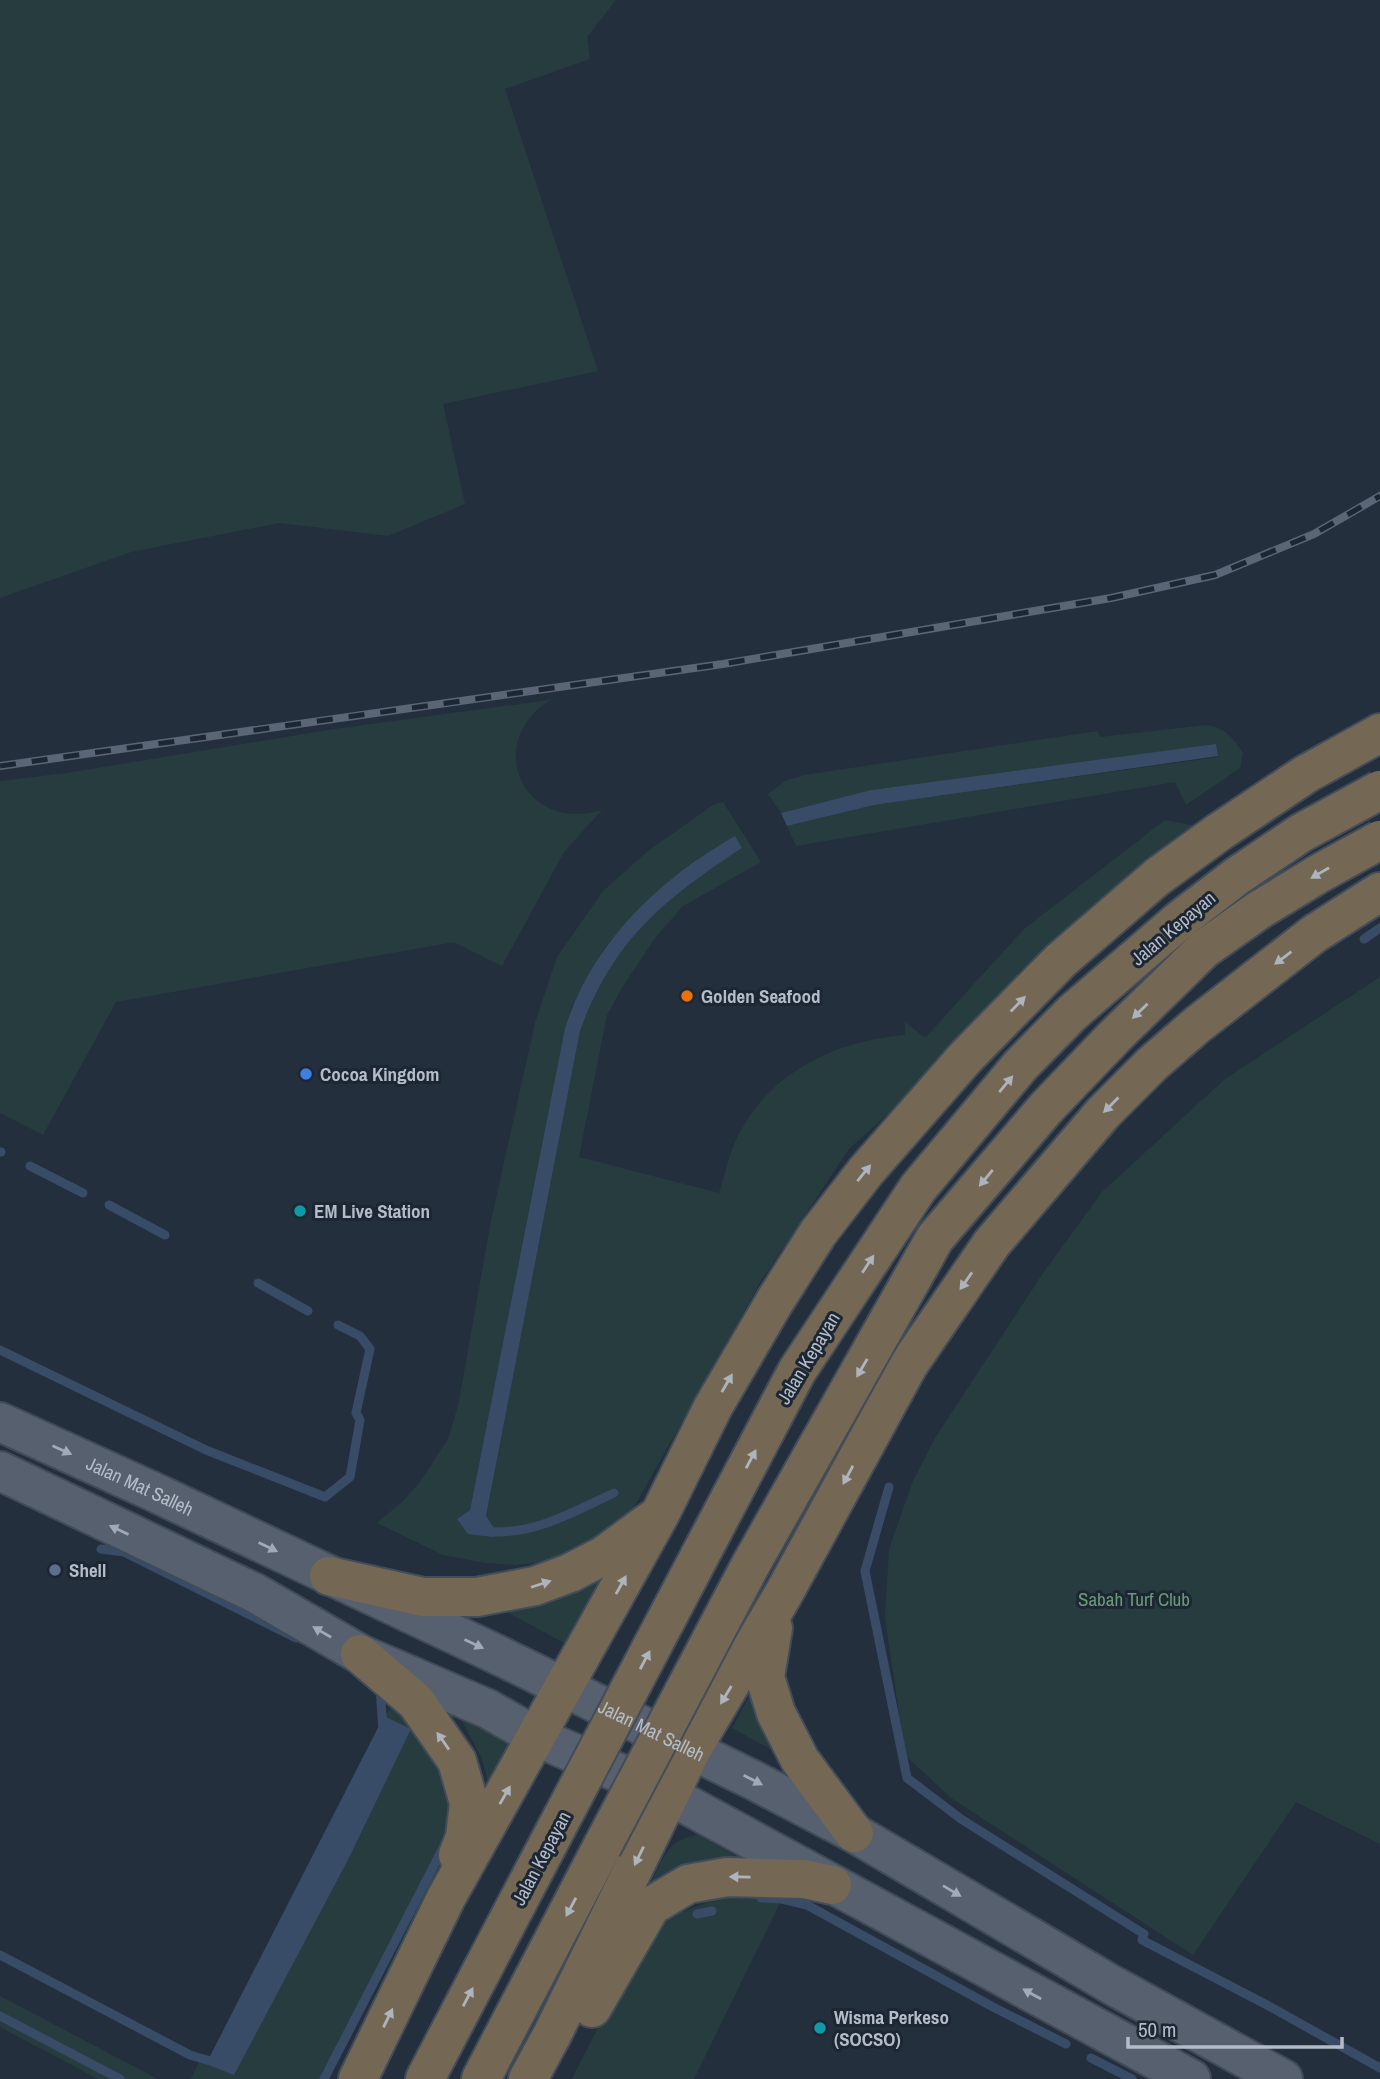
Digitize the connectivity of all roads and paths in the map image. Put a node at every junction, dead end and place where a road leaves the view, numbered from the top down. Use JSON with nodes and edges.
{"nodes":[{"id":1,"x":1380,"y":733,"type":"edge"},
{"id":2,"x":1380,"y":790,"type":"edge"},
{"id":3,"x":1380,"y":840,"type":"edge"},
{"id":4,"x":1380,"y":892,"type":"edge"},
{"id":5,"x":0,"y":1422,"type":"edge"},
{"id":6,"x":0,"y":1471,"type":"edge"},
{"id":7,"x":660,"y":1514,"type":"junction"},
{"id":8,"x":329,"y":1576,"type":"junction"},
{"id":9,"x":784,"y":1593,"type":"junction"},
{"id":10,"x":360,"y":1654,"type":"junction"},
{"id":11,"x":563,"y":1686,"type":"junction"},
{"id":12,"x":537,"y":1737,"type":"junction"},
{"id":13,"x":692,"y":1749,"type":"junction"},
{"id":14,"x":669,"y":1795,"type":"junction"},
{"id":15,"x":855,"y":1833,"type":"junction"},
{"id":16,"x":832,"y":1885,"type":"junction"},
{"id":17,"x":446,"y":1898,"type":"junction"},
{"id":18,"x":552,"y":2035,"type":"junction"},
{"id":19,"x":358,"y":2079,"type":"edge"},
{"id":20,"x":425,"y":2079,"type":"edge"},
{"id":21,"x":481,"y":2079,"type":"edge"},
{"id":22,"x":528,"y":2079,"type":"edge"},
{"id":23,"x":1191,"y":2079,"type":"edge"},
{"id":24,"x":1283,"y":2079,"type":"edge"}],
"edges":[{"from":7,"to":1,"type":"highway","one_way":true},
{"from":20,"to":2,"type":"highway","name":"Jalan Kepayan","one_way":true,"bridge":true},
{"from":3,"to":21,"type":"highway","name":"Jalan Kepayan","one_way":true,"bridge":true},
{"from":4,"to":9,"type":"highway","one_way":true},
{"from":5,"to":8,"type":"main road","name":"Jalan Mat Salleh","one_way":true},
{"from":10,"to":6,"type":"main road","one_way":true},
{"from":8,"to":7,"type":"highway","one_way":true},
{"from":11,"to":7,"type":"highway","one_way":true},
{"from":8,"to":11,"type":"main road","name":"Jalan Mat Salleh","one_way":true},
{"from":9,"to":13,"type":"highway","one_way":true},
{"from":9,"to":15,"type":"highway"},
{"from":10,"to":12,"type":"main road"},
{"from":17,"to":10,"type":"highway","one_way":true},
{"from":11,"to":12,"type":"highway"},
{"from":11,"to":13,"type":"main road","name":"Jalan Mat Salleh"},
{"from":12,"to":14,"type":"main road"},
{"from":17,"to":12,"type":"highway","one_way":true},
{"from":13,"to":14,"type":"highway"},
{"from":13,"to":15,"type":"main road","name":"Jalan Mat Salleh","one_way":true},
{"from":14,"to":16,"type":"main road"},
{"from":14,"to":18,"type":"highway","one_way":true},
{"from":15,"to":24,"type":"main road","name":"Jalan Mat Salleh","one_way":true},
{"from":16,"to":18,"type":"highway","one_way":true},
{"from":23,"to":16,"type":"main road","one_way":true},
{"from":19,"to":17,"type":"highway","one_way":true},
{"from":18,"to":22,"type":"highway"}]}
